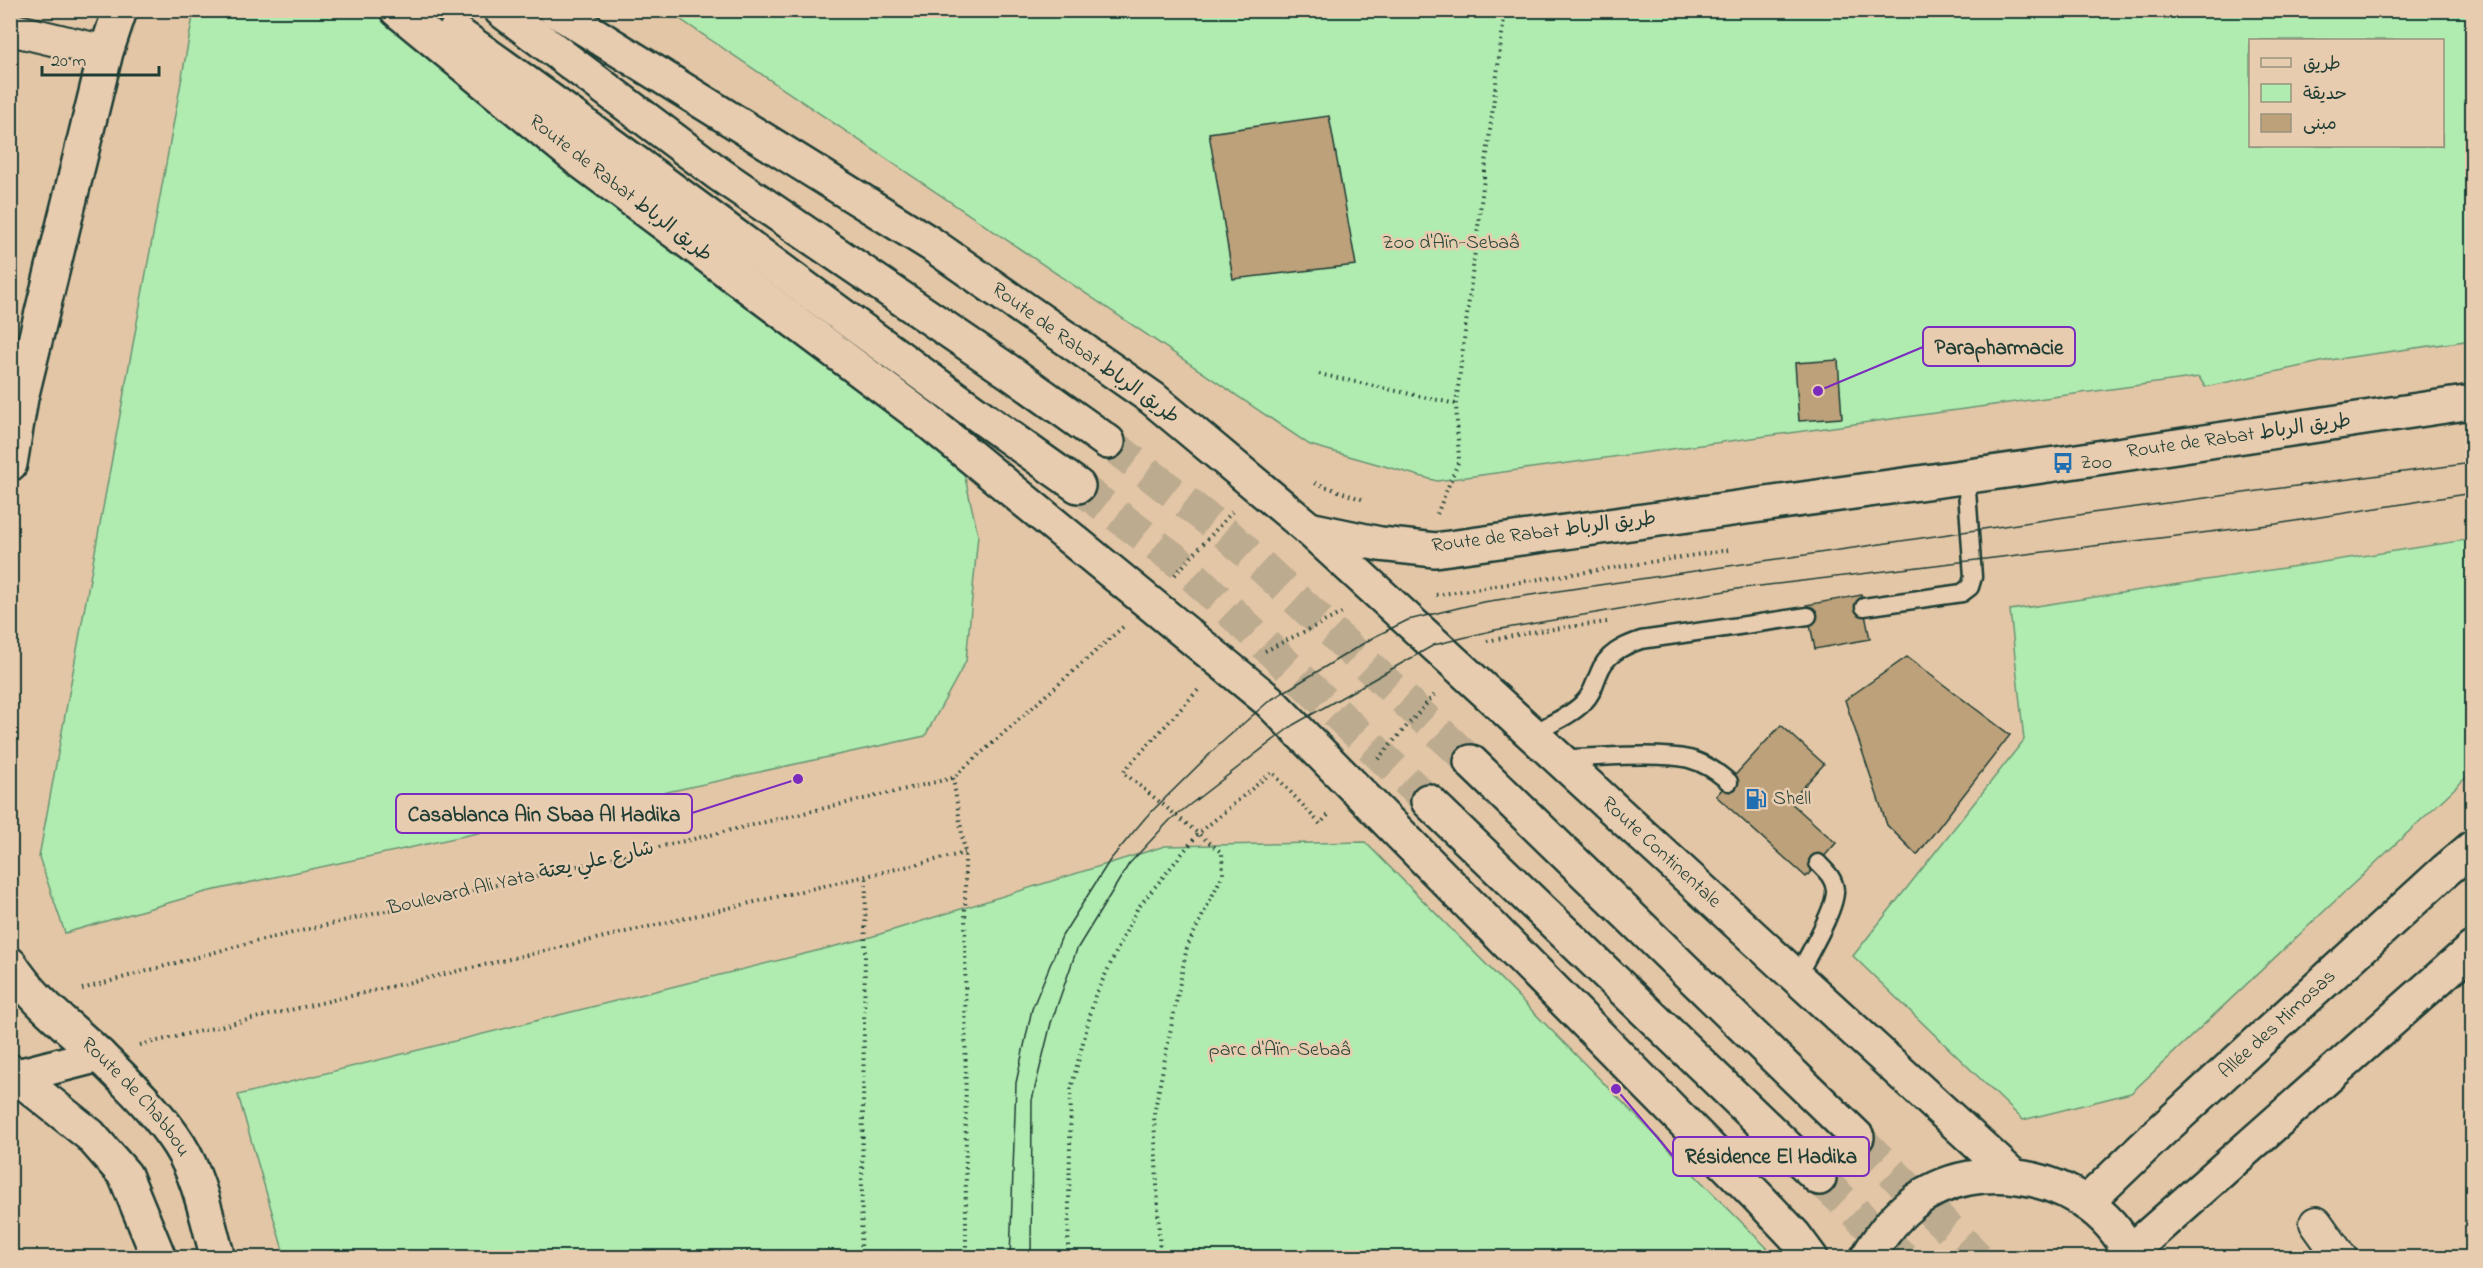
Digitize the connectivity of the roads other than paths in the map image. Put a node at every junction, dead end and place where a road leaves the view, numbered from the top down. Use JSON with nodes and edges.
{"nodes":[{"id":1,"x":120,"y":10,"type":"edge"},
{"id":2,"x":397,"y":10,"type":"edge"},
{"id":3,"x":424,"y":10,"type":"edge"},
{"id":4,"x":501,"y":10,"type":"edge"},
{"id":5,"x":555,"y":10,"type":"edge"},
{"id":6,"x":10,"y":29,"type":"edge"},
{"id":7,"x":106,"y":52,"type":"junction"},
{"id":8,"x":2472,"y":402,"type":"edge"},
{"id":9,"x":1108,"y":442,"type":"tunnel mouth"},
{"id":10,"x":12,"y":449,"type":"edge"},
{"id":11,"x":1966,"y":477,"type":"junction"},
{"id":12,"x":1078,"y":486,"type":"tunnel mouth"},
{"id":13,"x":1309,"y":530,"type":"junction"},
{"id":14,"x":1864,"y":607,"type":"dead end"},
{"id":15,"x":1808,"y":616,"type":"dead end"},
{"id":16,"x":1532,"y":734,"type":"junction"},
{"id":17,"x":1558,"y":758,"type":"junction"},
{"id":18,"x":1471,"y":762,"type":"tunnel mouth"},
{"id":19,"x":1729,"y":782,"type":"dead end"},
{"id":20,"x":1428,"y":801,"type":"tunnel mouth"},
{"id":21,"x":2472,"y":848,"type":"edge"},
{"id":22,"x":1818,"y":863,"type":"dead end"},
{"id":23,"x":2472,"y":949,"type":"edge"},
{"id":24,"x":10,"y":964,"type":"edge"},
{"id":25,"x":1797,"y":977,"type":"junction"},
{"id":26,"x":24,"y":1006,"type":"edge"},
{"id":27,"x":99,"y":1055,"type":"junction"},
{"id":28,"x":12,"y":1075,"type":"edge"},
{"id":29,"x":1857,"y":1137,"type":"tunnel mouth"},
{"id":30,"x":2012,"y":1175,"type":"junction"},
{"id":31,"x":1819,"y":1178,"type":"tunnel mouth"},
{"id":32,"x":2086,"y":1203,"type":"junction"},
{"id":33,"x":2316,"y":1223,"type":"dead end"},
{"id":34,"x":2131,"y":1255,"type":"edge"},
{"id":35,"x":159,"y":1257,"type":"edge"},
{"id":36,"x":218,"y":1257,"type":"edge"},
{"id":37,"x":1811,"y":1257,"type":"edge"},
{"id":38,"x":1868,"y":1257,"type":"edge"},
{"id":39,"x":2342,"y":1257,"type":"edge"}],
"edges":[{"from":1,"to":7,"type":"main road"},
{"from":2,"to":37,"type":"main road","name":"Route de Rabat طريق الرباط"},
{"from":3,"to":12,"type":"main road"},
{"from":4,"to":9,"type":"main road"},
{"from":5,"to":13,"type":"main road","name":"Route de Rabat طريق الرباط"},
{"from":6,"to":7,"type":"street"},
{"from":7,"to":10,"type":"main road"},
{"from":8,"to":11,"type":"main road","name":"Route de Rabat طريق الرباط"},
{"from":11,"to":13,"type":"main road","name":"Route de Rabat طريق الرباط"},
{"from":11,"to":14,"type":"lane"},
{"from":13,"to":16,"type":"main road","name":"Route Continentale"},
{"from":15,"to":16,"type":"lane"},
{"from":16,"to":17,"type":"main road","name":"Route Continentale"},
{"from":17,"to":19,"type":"lane"},
{"from":17,"to":25,"type":"main road","name":"Route Continentale"},
{"from":18,"to":29,"type":"main road"},
{"from":20,"to":31,"type":"main road"},
{"from":21,"to":32,"type":"main road","name":"Allée des Mimosas"},
{"from":22,"to":25,"type":"lane"},
{"from":23,"to":34,"type":"main road"},
{"from":24,"to":26,"type":"main road","name":"Route de Chabbou"},
{"from":25,"to":30,"type":"main road","name":"Route Continentale"},
{"from":26,"to":27,"type":"main road","name":"Route de Chabbou"},
{"from":27,"to":28,"type":"main road"},
{"from":27,"to":36,"type":"main road","name":"Route de Chabbou"},
{"from":28,"to":35,"type":"main road"},
{"from":30,"to":32,"type":"main road"},
{"from":30,"to":38,"type":"main road"},
{"from":32,"to":34,"type":"main road"},
{"from":33,"to":39,"type":"street"}]}
